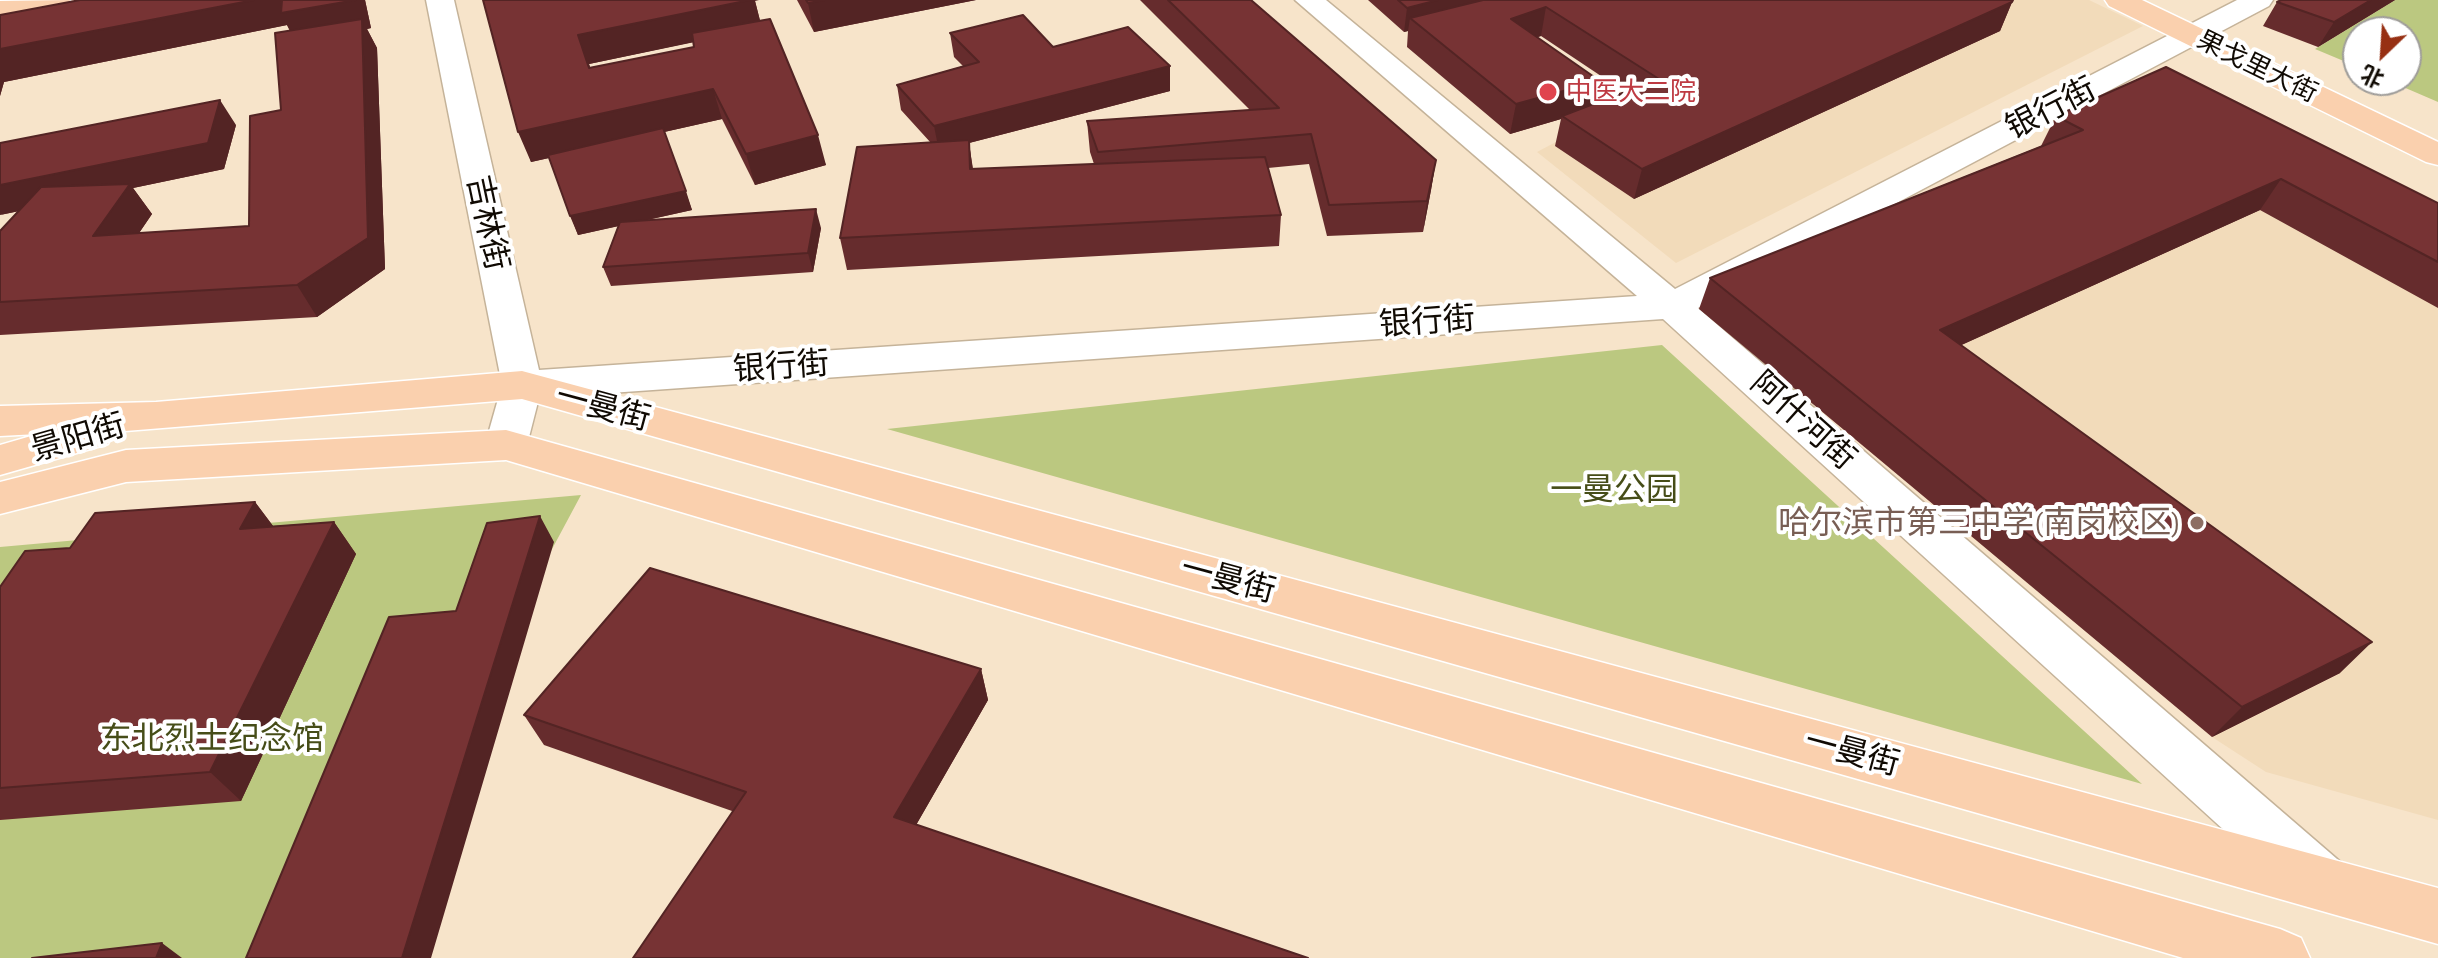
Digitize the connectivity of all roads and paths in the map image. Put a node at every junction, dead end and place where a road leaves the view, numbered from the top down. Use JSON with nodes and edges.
{"nodes":[{"id":1,"x":440,"y":0,"type":"edge"},
{"id":2,"x":1309,"y":0,"type":"edge"},
{"id":3,"x":2119,"y":0,"type":"edge"},
{"id":4,"x":2162,"y":0,"type":"edge"},
{"id":5,"x":2259,"y":0,"type":"edge"},
{"id":6,"x":66,"y":8,"type":"edge"},
{"id":7,"x":0,"y":10,"type":"edge"},
{"id":8,"x":0,"y":29,"type":"edge"},
{"id":9,"x":2203,"y":30,"type":"junction"},
{"id":10,"x":2438,"y":130,"type":"edge"},
{"id":11,"x":2438,"y":155,"type":"edge"},
{"id":12,"x":1672,"y":306,"type":"junction"},
{"id":13,"x":522,"y":385,"type":"junction"},
{"id":14,"x":156,"y":416,"type":"junction"},
{"id":15,"x":0,"y":421,"type":"edge"},
{"id":16,"x":506,"y":445,"type":"junction"},
{"id":17,"x":0,"y":460,"type":"edge"},
{"id":18,"x":0,"y":498,"type":"edge"},
{"id":19,"x":2324,"y":884,"type":"junction"},
{"id":20,"x":2438,"y":916,"type":"edge"},
{"id":21,"x":2280,"y":958,"type":"edge"}],
"edges":[{"from":1,"to":13,"type":"street","name":"吉林街"},
{"from":2,"to":12,"type":"street","name":"阿什河街"},
{"from":3,"to":9,"type":"main road","name":"果戈里大街"},
{"from":4,"to":9,"type":"main road","name":"果戈里大街"},
{"from":5,"to":9,"type":"street","name":"银行街"},
{"from":6,"to":7,"type":"main road"},
{"from":6,"to":8,"type":"main road"},
{"from":9,"to":10,"type":"main road","name":"果戈里大街"},
{"from":9,"to":11,"type":"main road","name":"果戈里大街"},
{"from":9,"to":12,"type":"street","name":"银行街"},
{"from":12,"to":13,"type":"street","name":"银行街"},
{"from":12,"to":19,"type":"street","name":"阿什河街"},
{"from":13,"to":14,"type":"main road","name":"一曼街"},
{"from":13,"to":16,"type":"street","name":"吉林街"},
{"from":13,"to":19,"type":"main road","name":"一曼街"},
{"from":14,"to":15,"type":"main road","name":"一曼街"},
{"from":14,"to":17,"type":"main road","name":"景阳街"},
{"from":16,"to":18,"type":"main road","name":"一曼街"},
{"from":16,"to":21,"type":"main road","name":"一曼街"},
{"from":19,"to":20,"type":"main road","name":"一曼街"}]}
